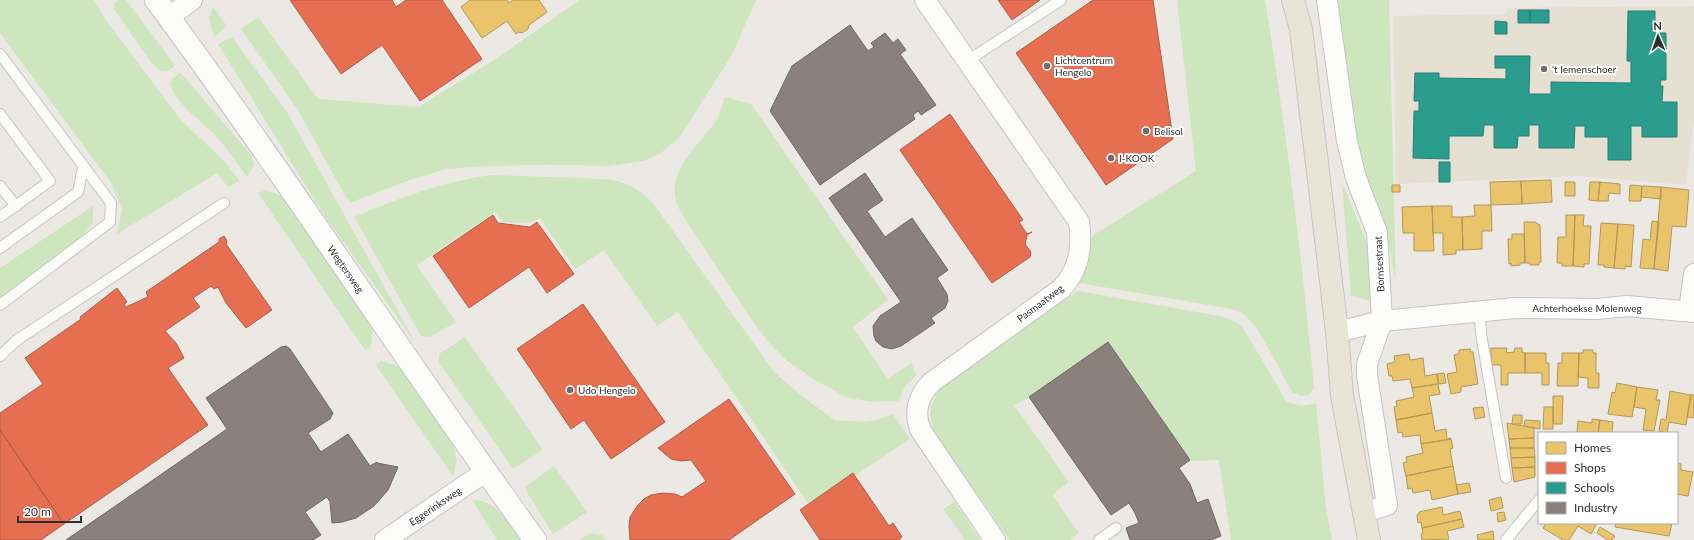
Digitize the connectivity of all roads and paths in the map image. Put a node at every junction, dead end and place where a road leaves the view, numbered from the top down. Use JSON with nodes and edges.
{"nodes":[{"id":1,"x":156,"y":0,"type":"edge"},
{"id":2,"x":192,"y":0,"type":"edge"},
{"id":3,"x":925,"y":0,"type":"edge"},
{"id":4,"x":1061,"y":0,"type":"edge"},
{"id":5,"x":1293,"y":0,"type":"edge"},
{"id":6,"x":1327,"y":0,"type":"edge"},
{"id":7,"x":169,"y":17,"type":"junction"},
{"id":8,"x":0,"y":54,"type":"edge"},
{"id":9,"x":967,"y":61,"type":"junction"},
{"id":10,"x":0,"y":114,"type":"edge"},
{"id":11,"x":83,"y":167,"type":"junction"},
{"id":12,"x":0,"y":186,"type":"edge"},
{"id":13,"x":224,"y":203,"type":"dead end"},
{"id":14,"x":16,"y":206,"type":"junction"},
{"id":15,"x":0,"y":217,"type":"edge"},
{"id":16,"x":0,"y":248,"type":"edge"},
{"id":17,"x":1694,"y":274,"type":"edge"},
{"id":18,"x":0,"y":305,"type":"edge"},
{"id":19,"x":1479,"y":311,"type":"junction"},
{"id":20,"x":1691,"y":312,"type":"edge"},
{"id":21,"x":1382,"y":321,"type":"junction"},
{"id":22,"x":1337,"y":332,"type":"junction"},
{"id":23,"x":0,"y":356,"type":"edge"},
{"id":24,"x":485,"y":472,"type":"junction"},
{"id":25,"x":1506,"y":478,"type":"dead end"},
{"id":26,"x":1538,"y":501,"type":"edge"},
{"id":27,"x":1364,"y":513,"type":"junction"},
{"id":28,"x":1116,"y":528,"type":"dead end"},
{"id":29,"x":385,"y":540,"type":"edge"},
{"id":30,"x":535,"y":540,"type":"edge"},
{"id":31,"x":995,"y":540,"type":"edge"},
{"id":32,"x":1099,"y":540,"type":"edge"},
{"id":33,"x":1369,"y":540,"type":"edge"},
{"id":34,"x":1506,"y":540,"type":"edge"}],
"edges":[{"from":1,"to":7,"type":"street","name":"Wegtersweg"},
{"from":2,"to":7,"type":"street"},
{"from":3,"to":9,"type":"street","name":"Pasmaatweg"},
{"from":4,"to":9,"type":"lane"},
{"from":5,"to":22,"type":"main road"},
{"from":6,"to":21,"type":"street","name":"Bornsestraat"},
{"from":7,"to":24,"type":"street","name":"Wegtersweg"},
{"from":8,"to":11,"type":"lane"},
{"from":9,"to":31,"type":"street","name":"Pasmaatweg"},
{"from":10,"to":14,"type":"lane"},
{"from":11,"to":16,"type":"lane"},
{"from":11,"to":18,"type":"lane"},
{"from":12,"to":14,"type":"lane"},
{"from":13,"to":23,"type":"lane"},
{"from":14,"to":15,"type":"lane"},
{"from":17,"to":20,"type":"street"},
{"from":19,"to":20,"type":"street","name":"Achterhoekse Molenweg"},
{"from":19,"to":21,"type":"street","name":"Achterhoekse Molenweg"},
{"from":19,"to":25,"type":"lane"},
{"from":21,"to":22,"type":"street","name":"Achterhoekse Molenweg"},
{"from":21,"to":27,"type":"street","name":"Bornsestraat"},
{"from":22,"to":27,"type":"main road"},
{"from":24,"to":29,"type":"street","name":"Eggerinksweg"},
{"from":24,"to":30,"type":"street","name":"Wegtersweg"},
{"from":26,"to":34,"type":"lane"},
{"from":27,"to":33,"type":"main road"},
{"from":28,"to":32,"type":"lane"}]}
